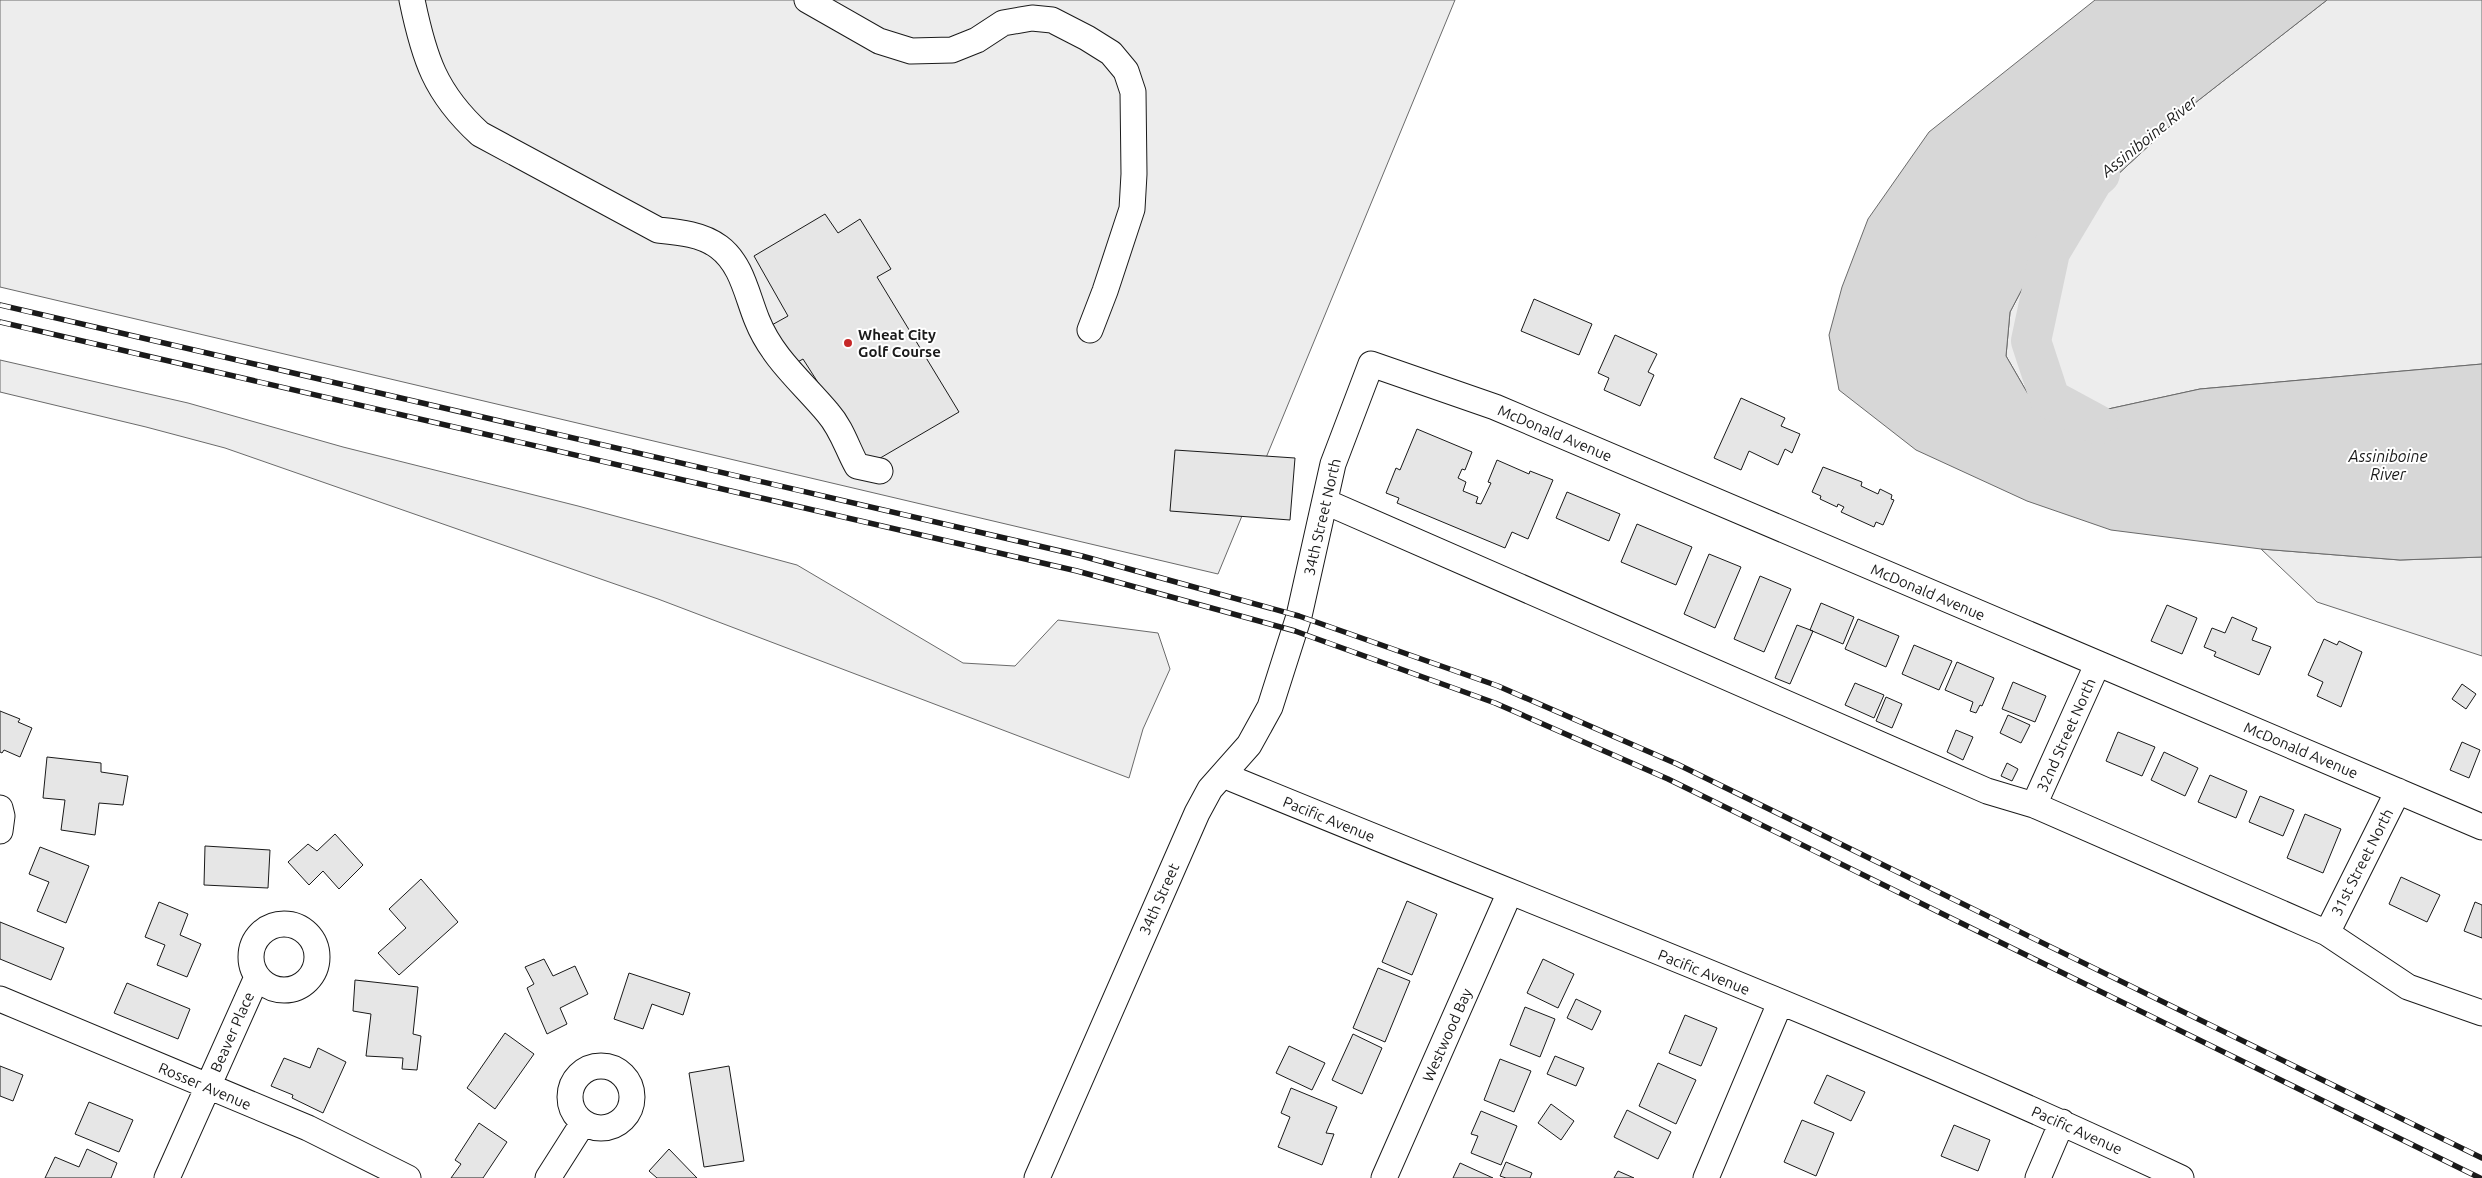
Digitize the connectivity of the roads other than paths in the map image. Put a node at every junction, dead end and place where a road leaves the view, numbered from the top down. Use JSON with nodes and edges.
{"nodes":[{"id":1,"x":412,"y":0,"type":"edge"},
{"id":2,"x":807,"y":0,"type":"edge"},
{"id":3,"x":1090,"y":330,"type":"dead end"},
{"id":4,"x":1371,"y":364,"type":"joint"},
{"id":5,"x":880,"y":471,"type":"dead end"},
{"id":6,"x":1326,"y":502,"type":"junction"},
{"id":7,"x":1297,"y":624,"type":"joint"},
{"id":8,"x":2097,"y":665,"type":"junction"},
{"id":9,"x":1222,"y":775,"type":"junction"},
{"id":10,"x":2398,"y":791,"type":"junction"},
{"id":11,"x":2034,"y":805,"type":"junction"},
{"id":12,"x":0,"y":808,"type":"edge"},
{"id":13,"x":2482,"y":827,"type":"edge"},
{"id":14,"x":0,"y":831,"type":"edge"},
{"id":15,"x":1510,"y":892,"type":"junction"},
{"id":16,"x":2326,"y":933,"type":"junction"},
{"id":17,"x":257,"y":977,"type":"dead end"},
{"id":18,"x":0,"y":999,"type":"edge"},
{"id":19,"x":1780,"y":1003,"type":"junction"},
{"id":20,"x":2482,"y":1013,"type":"edge"},
{"id":21,"x":207,"y":1087,"type":"junction"},
{"id":22,"x":2062,"y":1122,"type":"junction"},
{"id":23,"x":583,"y":1123,"type":"dead end"},
{"id":24,"x":167,"y":1178,"type":"edge"},
{"id":25,"x":408,"y":1178,"type":"edge"},
{"id":26,"x":548,"y":1178,"type":"edge"},
{"id":27,"x":1037,"y":1178,"type":"edge"},
{"id":28,"x":1384,"y":1178,"type":"edge"},
{"id":29,"x":1706,"y":1178,"type":"edge"},
{"id":30,"x":2038,"y":1178,"type":"edge"},
{"id":31,"x":2181,"y":1178,"type":"edge"}],
"edges":[{"from":1,"to":5,"type":"street"},
{"from":2,"to":3,"type":"street"},
{"from":4,"to":6,"type":"street","name":"34th Street North"},
{"from":4,"to":8,"type":"street","name":"McDonald Avenue"},
{"from":6,"to":7,"type":"street","name":"34th Street North"},
{"from":6,"to":11,"type":"street"},
{"from":7,"to":9,"type":"street","name":"34th Street"},
{"from":8,"to":10,"type":"street","name":"McDonald Avenue"},
{"from":8,"to":11,"type":"street","name":"32nd Street North"},
{"from":9,"to":15,"type":"street","name":"Pacific Avenue"},
{"from":9,"to":27,"type":"street","name":"34th Street"},
{"from":10,"to":13,"type":"street","name":"McDonald Avenue"},
{"from":10,"to":16,"type":"street","name":"31st Street North"},
{"from":11,"to":16,"type":"street"},
{"from":12,"to":14,"type":"street"},
{"from":15,"to":19,"type":"street","name":"Pacific Avenue"},
{"from":15,"to":28,"type":"street","name":"Westwood Bay"},
{"from":16,"to":20,"type":"street"},
{"from":17,"to":21,"type":"street","name":"Beaver Place"},
{"from":18,"to":21,"type":"street","name":"Rosser Avenue"},
{"from":19,"to":22,"type":"street","name":"Pacific Avenue"},
{"from":19,"to":29,"type":"street"},
{"from":21,"to":24,"type":"street","name":"Beaver Place"},
{"from":21,"to":25,"type":"street","name":"Rosser Avenue"},
{"from":22,"to":30,"type":"street"},
{"from":22,"to":31,"type":"street","name":"Pacific Avenue"},
{"from":23,"to":26,"type":"street"}]}
